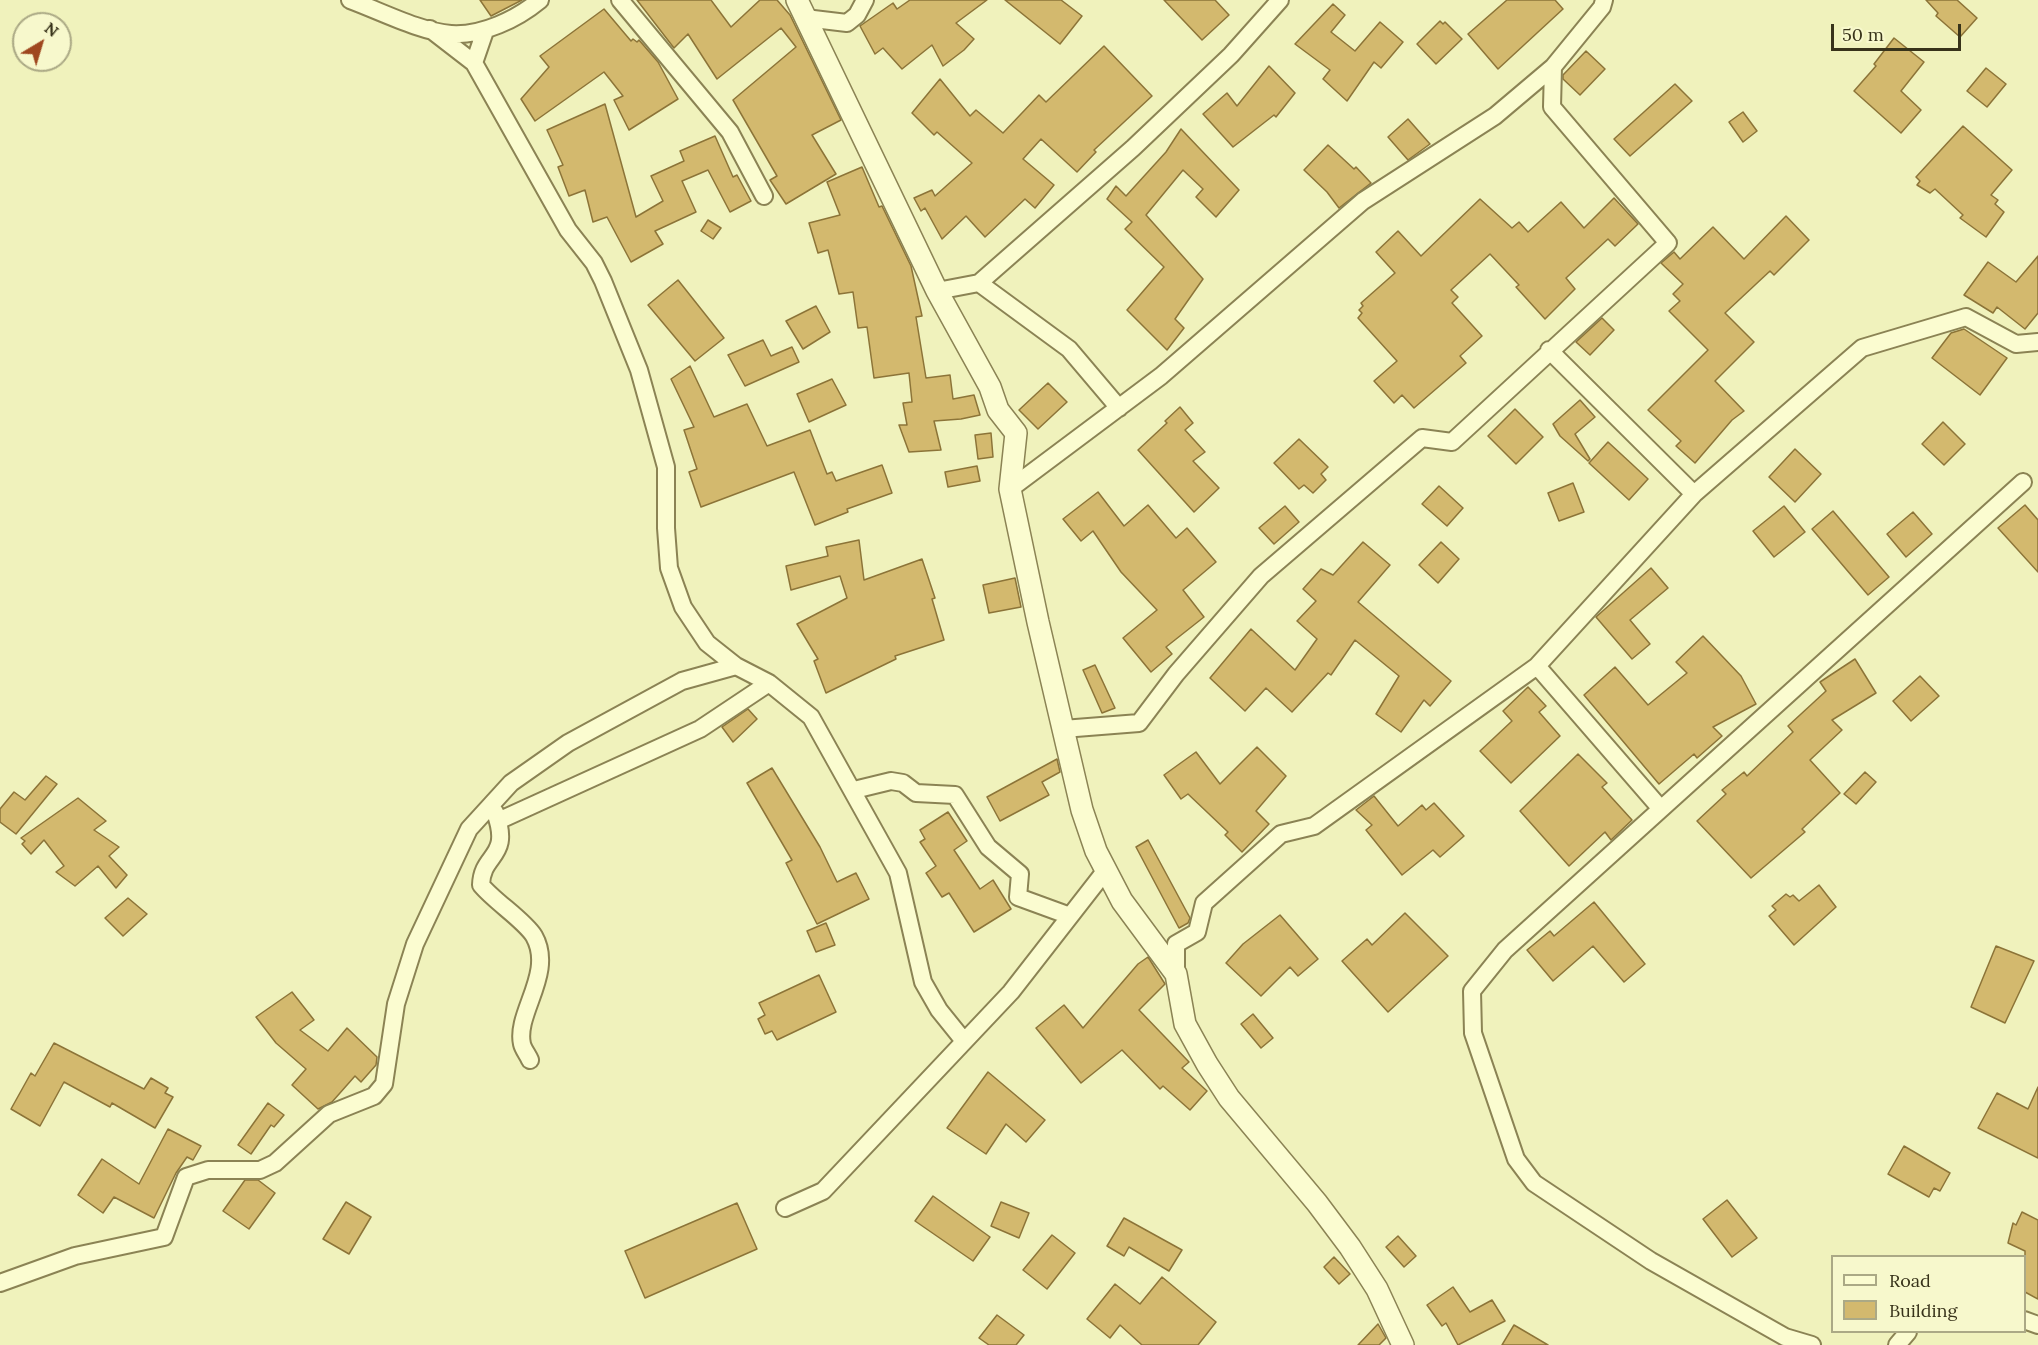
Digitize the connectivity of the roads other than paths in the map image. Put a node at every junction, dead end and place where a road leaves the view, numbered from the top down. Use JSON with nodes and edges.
{"nodes":[{"id":1,"x":351,"y":0,"type":"edge"},
{"id":2,"x":540,"y":0,"type":"edge"},
{"id":3,"x":620,"y":0,"type":"edge"},
{"id":4,"x":865,"y":0,"type":"edge"},
{"id":5,"x":1280,"y":0,"type":"edge"},
{"id":6,"x":1604,"y":0,"type":"edge"},
{"id":7,"x":801,"y":9,"type":"edge"},
{"id":8,"x":430,"y":29,"type":"junction"},
{"id":9,"x":484,"y":30,"type":"junction"},
{"id":10,"x":474,"y":63,"type":"junction"},
{"id":11,"x":1553,"y":68,"type":"junction"},
{"id":12,"x":764,"y":196,"type":"dead end"},
{"id":13,"x":979,"y":283,"type":"junction"},
{"id":14,"x":937,"y":291,"type":"junction"},
{"id":15,"x":2038,"y":342,"type":"edge"},
{"id":16,"x":1549,"y":350,"type":"junction"},
{"id":17,"x":1119,"y":408,"type":"junction"},
{"id":18,"x":2023,"y":482,"type":"dead end"},
{"id":19,"x":1010,"y":489,"type":"junction"},
{"id":20,"x":1694,"y":494,"type":"junction"},
{"id":21,"x":736,"y":666,"type":"junction"},
{"id":22,"x":1537,"y":666,"type":"junction"},
{"id":23,"x":769,"y":683,"type":"junction"},
{"id":24,"x":1063,"y":729,"type":"junction"},
{"id":25,"x":854,"y":790,"type":"junction"},
{"id":26,"x":492,"y":803,"type":"junction"},
{"id":27,"x":1661,"y":809,"type":"junction"},
{"id":28,"x":498,"y":821,"type":"junction"},
{"id":29,"x":1106,"y":870,"type":"junction"},
{"id":30,"x":1070,"y":916,"type":"junction"},
{"id":31,"x":1176,"y":974,"type":"junction"},
{"id":32,"x":964,"y":1041,"type":"junction"},
{"id":33,"x":530,"y":1060,"type":"dead end"},
{"id":34,"x":785,"y":1208,"type":"dead end"},
{"id":35,"x":0,"y":1283,"type":"edge"},
{"id":36,"x":1907,"y":1333,"type":"edge"},
{"id":37,"x":1402,"y":1345,"type":"edge"},
{"id":38,"x":1812,"y":1345,"type":"edge"},
{"id":39,"x":1897,"y":1345,"type":"edge"}],
"edges":[{"from":1,"to":8,"type":"street"},
{"from":2,"to":9,"type":"street"},
{"from":3,"to":12,"type":"street"},
{"from":4,"to":7,"type":"street"},
{"from":5,"to":13,"type":"street"},
{"from":6,"to":11,"type":"street"},
{"from":7,"to":14,"type":"street"},
{"from":8,"to":9,"type":"street"},
{"from":8,"to":10,"type":"street"},
{"from":9,"to":10,"type":"street"},
{"from":10,"to":21,"type":"street"},
{"from":11,"to":16,"type":"street"},
{"from":11,"to":17,"type":"street"},
{"from":13,"to":14,"type":"street"},
{"from":13,"to":17,"type":"street"},
{"from":14,"to":19,"type":"street"},
{"from":15,"to":20,"type":"street"},
{"from":16,"to":20,"type":"street"},
{"from":16,"to":24,"type":"street"},
{"from":17,"to":19,"type":"street"},
{"from":18,"to":27,"type":"street"},
{"from":19,"to":24,"type":"street"},
{"from":20,"to":22,"type":"street"},
{"from":21,"to":23,"type":"street"},
{"from":21,"to":26,"type":"street"},
{"from":22,"to":27,"type":"street"},
{"from":22,"to":31,"type":"street"},
{"from":23,"to":25,"type":"street"},
{"from":23,"to":28,"type":"street"},
{"from":24,"to":29,"type":"street"},
{"from":25,"to":30,"type":"street"},
{"from":25,"to":32,"type":"street"},
{"from":26,"to":28,"type":"street"},
{"from":26,"to":35,"type":"street"},
{"from":27,"to":38,"type":"street"},
{"from":28,"to":33,"type":"street"},
{"from":29,"to":30,"type":"street"},
{"from":29,"to":31,"type":"street"},
{"from":30,"to":32,"type":"street"},
{"from":31,"to":37,"type":"street"},
{"from":32,"to":34,"type":"street"},
{"from":36,"to":39,"type":"street"}]}
